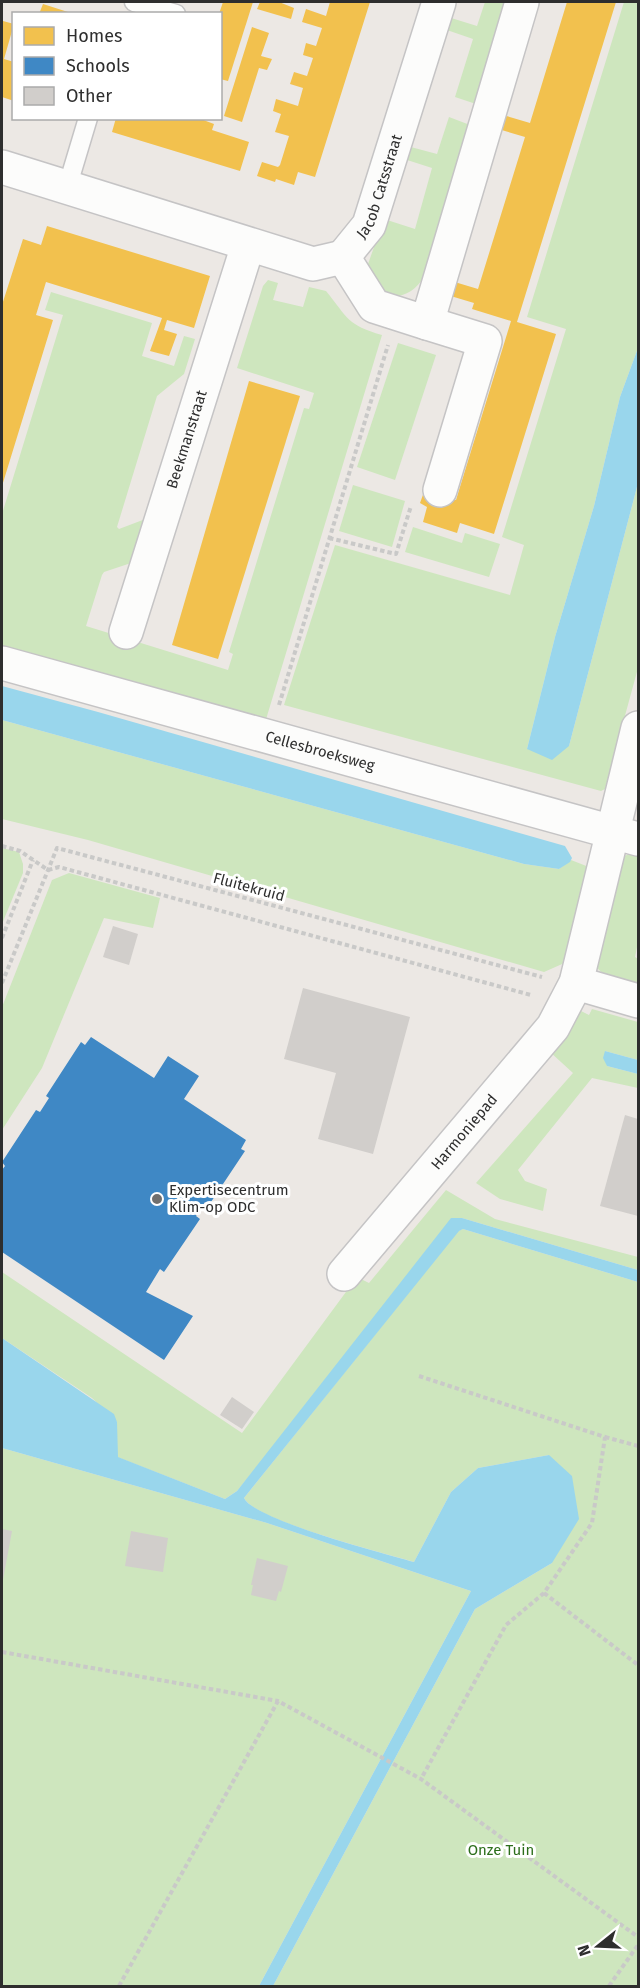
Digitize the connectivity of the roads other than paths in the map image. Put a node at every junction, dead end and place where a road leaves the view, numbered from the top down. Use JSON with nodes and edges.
{"nodes":[{"id":1,"x":134,"y":2,"type":"edge"},
{"id":2,"x":439,"y":2,"type":"edge"},
{"id":3,"x":522,"y":2,"type":"edge"},
{"id":4,"x":169,"y":12,"type":"edge"},
{"id":5,"x":87,"y":120,"type":"edge"},
{"id":6,"x":2,"y":167,"type":"edge"},
{"id":7,"x":66,"y":188,"type":"junction"},
{"id":8,"x":248,"y":245,"type":"junction"},
{"id":9,"x":343,"y":257,"type":"junction"},
{"id":10,"x":413,"y":318,"type":"junction"},
{"id":11,"x":440,"y":490,"type":"road end"},
{"id":12,"x":126,"y":632,"type":"dead end"},
{"id":13,"x":2,"y":663,"type":"edge"},
{"id":14,"x":639,"y":728,"type":"edge"},
{"id":15,"x":626,"y":835,"type":"edge"},
{"id":16,"x":570,"y":994,"type":"junction"},
{"id":17,"x":639,"y":1000,"type":"edge"},
{"id":18,"x":344,"y":1274,"type":"dead end"}],
"edges":[{"from":1,"to":4,"type":"lane"},
{"from":2,"to":9,"type":"street","name":"Jacob Catsstraat"},
{"from":3,"to":10,"type":"street"},
{"from":5,"to":7,"type":"lane"},
{"from":6,"to":7,"type":"street"},
{"from":7,"to":8,"type":"street"},
{"from":8,"to":9,"type":"street"},
{"from":8,"to":12,"type":"street","name":"Beekmanstraat"},
{"from":9,"to":10,"type":"street"},
{"from":10,"to":11,"type":"street"},
{"from":13,"to":15,"type":"street","name":"Cellesbroeksweg"},
{"from":14,"to":15,"type":"street","name":"Harmoniepad"},
{"from":15,"to":16,"type":"street","name":"Harmoniepad"},
{"from":16,"to":17,"type":"street"},
{"from":16,"to":18,"type":"street","name":"Harmoniepad"}]}
